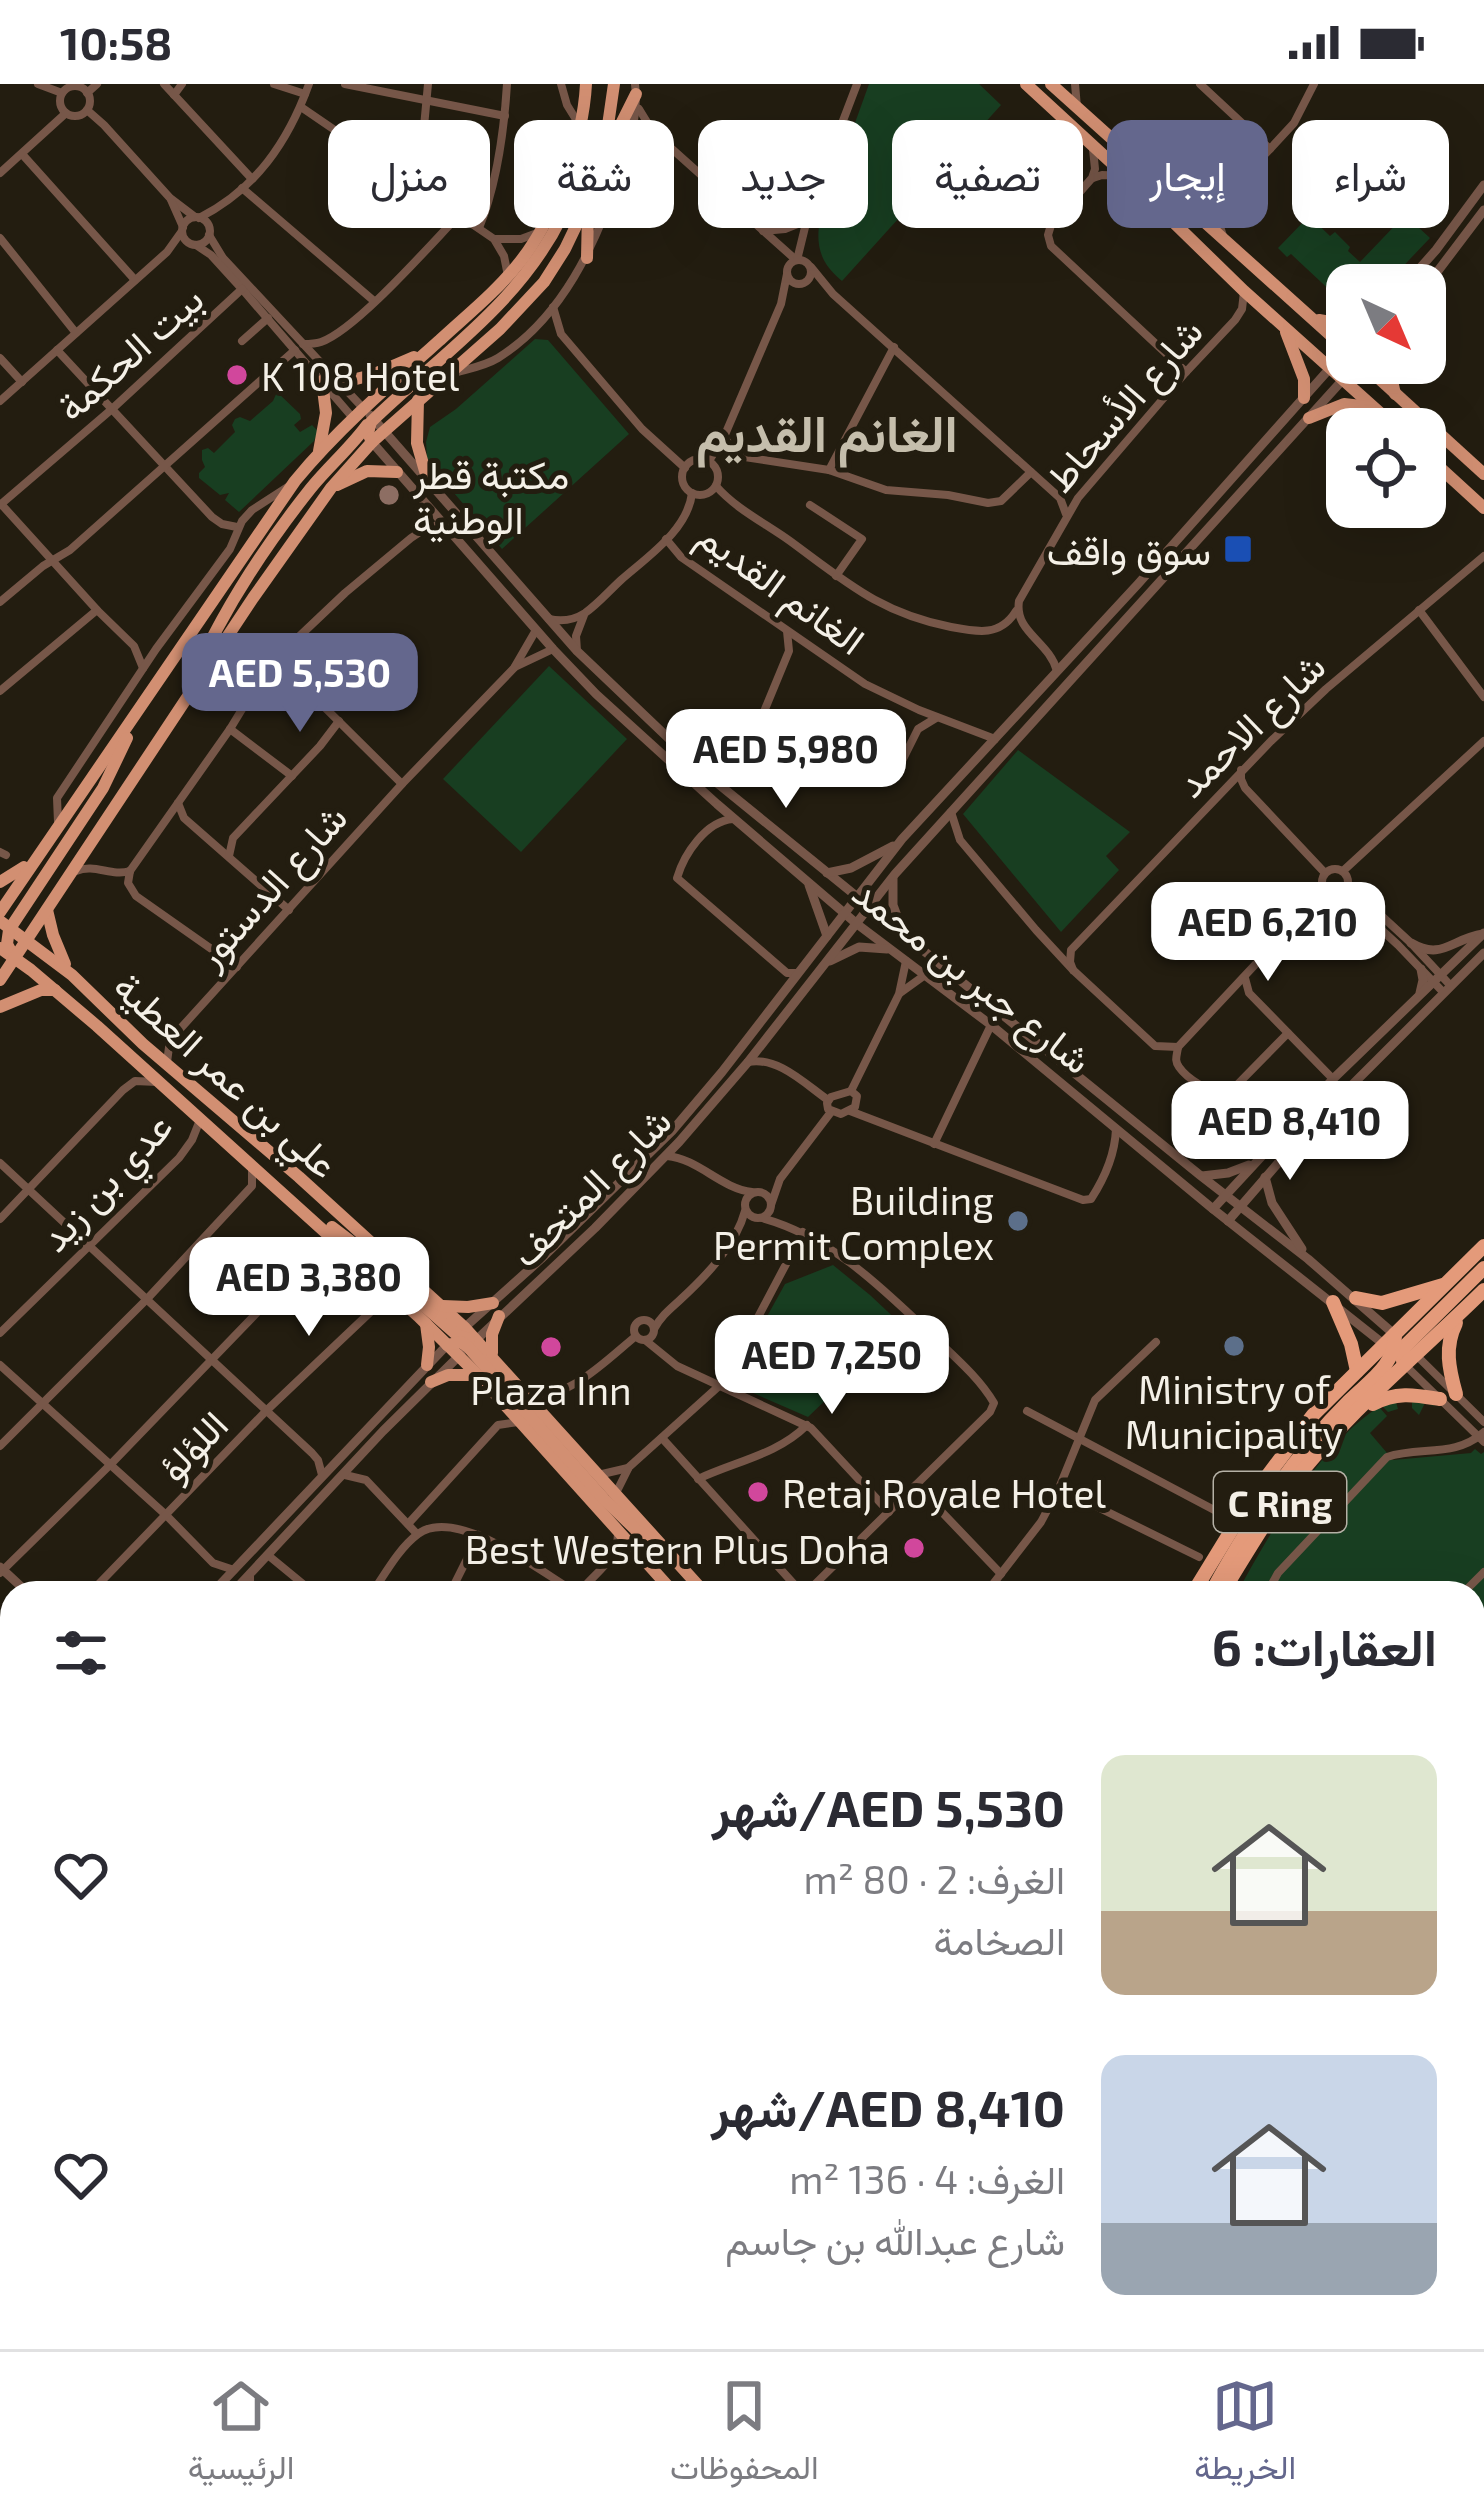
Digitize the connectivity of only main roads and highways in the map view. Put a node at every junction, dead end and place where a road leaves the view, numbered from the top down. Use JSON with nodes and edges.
{"nodes":[{"id":1,"x":586,"y":84,"type":"edge"},
{"id":2,"x":614,"y":84,"type":"edge"},
{"id":3,"x":1025,"y":84,"type":"edge"},
{"id":4,"x":1051,"y":84,"type":"edge"},
{"id":5,"x":636,"y":93,"type":"edge"},
{"id":6,"x":581,"y":120,"type":"edge"},
{"id":7,"x":608,"y":120,"type":"edge"},
{"id":8,"x":622,"y":120,"type":"edge"},
{"id":9,"x":540,"y":228,"type":"edge"},
{"id":10,"x":555,"y":228,"type":"edge"},
{"id":11,"x":575,"y":228,"type":"edge"},
{"id":12,"x":588,"y":228,"type":"edge"},
{"id":13,"x":587,"y":258,"type":"road end"},
{"id":14,"x":1312,"y":318,"type":"junction"},
{"id":15,"x":1326,"y":321,"type":"edge"},
{"id":16,"x":1283,"y":325,"type":"junction"},
{"id":17,"x":1326,"y":331,"type":"edge"},
{"id":18,"x":426,"y":352,"type":"junction"},
{"id":19,"x":322,"y":381,"type":"road end"},
{"id":20,"x":340,"y":383,"type":"road end"},
{"id":21,"x":1384,"y":384,"type":"edge"},
{"id":22,"x":1393,"y":384,"type":"edge"},
{"id":23,"x":1396,"y":395,"type":"junction"},
{"id":24,"x":1304,"y":398,"type":"road end"},
{"id":25,"x":418,"y":400,"type":"junction"},
{"id":26,"x":1334,"y":408,"type":"edge"},
{"id":27,"x":1370,"y":408,"type":"edge"},
{"id":28,"x":1375,"y":408,"type":"edge"},
{"id":29,"x":1326,"y":411,"type":"edge"},
{"id":30,"x":358,"y":413,"type":"junction"},
{"id":31,"x":1309,"y":418,"type":"road end"},
{"id":32,"x":373,"y":431,"type":"junction"},
{"id":33,"x":318,"y":454,"type":"junction"},
{"id":34,"x":398,"y":472,"type":"road end"},
{"id":35,"x":1446,"y":473,"type":"edge"},
{"id":36,"x":1484,"y":474,"type":"edge"},
{"id":37,"x":429,"y":485,"type":"road end"},
{"id":38,"x":331,"y":488,"type":"junction"},
{"id":39,"x":1484,"y":508,"type":"edge"},
{"id":40,"x":139,"y":710,"type":"junction"},
{"id":41,"x":179,"y":714,"type":"junction"},
{"id":42,"x":35,"y":860,"type":"junction"},
{"id":43,"x":0,"y":882,"type":"edge"},
{"id":44,"x":47,"y":910,"type":"junction"},
{"id":45,"x":3,"y":921,"type":"edge"},
{"id":46,"x":28,"y":939,"type":"junction"},
{"id":47,"x":0,"y":946,"type":"edge"},
{"id":48,"x":15,"y":958,"type":"junction"},
{"id":49,"x":72,"y":975,"type":"junction"},
{"id":50,"x":0,"y":980,"type":"edge"},
{"id":51,"x":56,"y":991,"type":"junction"},
{"id":52,"x":0,"y":1007,"type":"edge"},
{"id":53,"x":310,"y":1216,"type":"junction"},
{"id":54,"x":1484,"y":1246,"type":"edge"},
{"id":55,"x":1484,"y":1268,"type":"edge"},
{"id":56,"x":1443,"y":1285,"type":"junction"},
{"id":57,"x":1484,"y":1290,"type":"edge"},
{"id":58,"x":1357,"y":1298,"type":"road end"},
{"id":59,"x":1333,"y":1302,"type":"road end"},
{"id":60,"x":442,"y":1306,"type":"junction"},
{"id":61,"x":1460,"y":1313,"type":"junction"},
{"id":62,"x":425,"y":1323,"type":"junction"},
{"id":63,"x":456,"y":1336,"type":"junction"},
{"id":64,"x":468,"y":1347,"type":"junction"},
{"id":65,"x":1400,"y":1350,"type":"junction"},
{"id":66,"x":427,"y":1365,"type":"road end"},
{"id":67,"x":499,"y":1365,"type":"junction"},
{"id":68,"x":1357,"y":1371,"type":"junction"},
{"id":69,"x":478,"y":1375,"type":"junction"},
{"id":70,"x":431,"y":1382,"type":"road end"},
{"id":71,"x":1456,"y":1394,"type":"road end"},
{"id":72,"x":1441,"y":1399,"type":"road end"},
{"id":73,"x":1349,"y":1420,"type":"junction"},
{"id":74,"x":663,"y":1546,"type":"junction"},
{"id":75,"x":663,"y":1581,"type":"edge"},
{"id":76,"x":694,"y":1581,"type":"edge"},
{"id":77,"x":1200,"y":1581,"type":"edge"},
{"id":78,"x":1218,"y":1581,"type":"edge"},
{"id":79,"x":1230,"y":1581,"type":"edge"}],
"edges":[{"from":1,"to":6,"type":"main road"},
{"from":2,"to":7,"type":"main road"},
{"from":3,"to":16,"type":"main road"},
{"from":4,"to":14,"type":"main road"},
{"from":5,"to":8,"type":"main road"},
{"from":9,"to":18,"type":"main road"},
{"from":10,"to":32,"type":"main road"},
{"from":11,"to":25,"type":"main road"},
{"from":12,"to":13,"type":"main road"},
{"from":14,"to":15,"type":"main road"},
{"from":14,"to":17,"type":"main road"},
{"from":16,"to":24,"type":"main road"},
{"from":16,"to":28,"type":"main road"},
{"from":18,"to":20,"type":"main road"},
{"from":18,"to":30,"type":"main road"},
{"from":19,"to":33,"type":"main road"},
{"from":21,"to":23,"type":"main road"},
{"from":22,"to":23,"type":"main road"},
{"from":23,"to":36,"type":"main road"},
{"from":25,"to":32,"type":"main road"},
{"from":25,"to":37,"type":"main road"},
{"from":26,"to":27,"type":"main road"},
{"from":29,"to":31,"type":"main road"},
{"from":30,"to":32,"type":"main road"},
{"from":30,"to":33,"type":"main road"},
{"from":32,"to":38,"type":"main road"},
{"from":32,"to":41,"type":"main road"},
{"from":33,"to":40,"type":"main road"},
{"from":34,"to":38,"type":"main road"},
{"from":35,"to":39,"type":"main road"},
{"from":38,"to":41,"type":"main road"},
{"from":40,"to":42,"type":"main road"},
{"from":40,"to":45,"type":"main road"},
{"from":41,"to":44,"type":"main road"},
{"from":42,"to":43,"type":"main road"},
{"from":42,"to":45,"type":"main road"},
{"from":44,"to":46,"type":"main road"},
{"from":44,"to":49,"type":"main road"},
{"from":45,"to":46,"type":"main road","name":"علي بن عمر العطية"},
{"from":45,"to":47,"type":"main road"},
{"from":45,"to":48,"type":"main road"},
{"from":46,"to":48,"type":"main road"},
{"from":46,"to":49,"type":"main road","name":"علي بن عمر العطية"},
{"from":47,"to":48,"type":"main road","name":"علي بن عمر العطية"},
{"from":48,"to":50,"type":"main road"},
{"from":48,"to":51,"type":"main road","name":"علي بن عمر العطية"},
{"from":49,"to":60,"type":"main road","name":"علي بن عمر العطية"},
{"from":51,"to":52,"type":"main road"},
{"from":51,"to":53,"type":"main road","name":"علي بن عمر العطية"},
{"from":53,"to":62,"type":"main road","name":"علي بن عمر العطية"},
{"from":53,"to":63,"type":"main road"},
{"from":54,"to":56,"type":"highway","number":"C Ring"},
{"from":55,"to":65,"type":"highway"},
{"from":56,"to":58,"type":"highway"},
{"from":56,"to":65,"type":"highway","number":"C Ring"},
{"from":57,"to":61,"type":"highway","number":"C Ring"},
{"from":59,"to":68,"type":"highway"},
{"from":60,"to":63,"type":"main road","name":"علي بن عمر العطية"},
{"from":60,"to":67,"type":"main road"},
{"from":61,"to":65,"type":"highway","number":"C Ring"},
{"from":61,"to":71,"type":"highway"},
{"from":62,"to":63,"type":"main road","name":"علي بن عمر العطية"},
{"from":62,"to":66,"type":"main road"},
{"from":63,"to":64,"type":"main road"},
{"from":63,"to":64,"type":"main road","name":"علي بن عمر العطية"},
{"from":64,"to":67,"type":"main road","name":"علي بن عمر العطية"},
{"from":64,"to":69,"type":"main road","name":"علي بن عمر العطية"},
{"from":64,"to":74,"type":"main road"},
{"from":65,"to":68,"type":"highway","number":"C Ring"},
{"from":65,"to":73,"type":"highway","number":"C Ring"},
{"from":65,"to":78,"type":"highway"},
{"from":67,"to":74,"type":"main road","name":"علي بن عمر العطية"},
{"from":68,"to":77,"type":"highway","number":"C Ring"},
{"from":69,"to":70,"type":"main road"},
{"from":69,"to":75,"type":"main road","name":"علي بن عمر العطية"},
{"from":72,"to":73,"type":"highway"},
{"from":73,"to":79,"type":"highway","number":"C Ring"},
{"from":74,"to":76,"type":"main road","name":"علي بن عمر العطية"}]}
